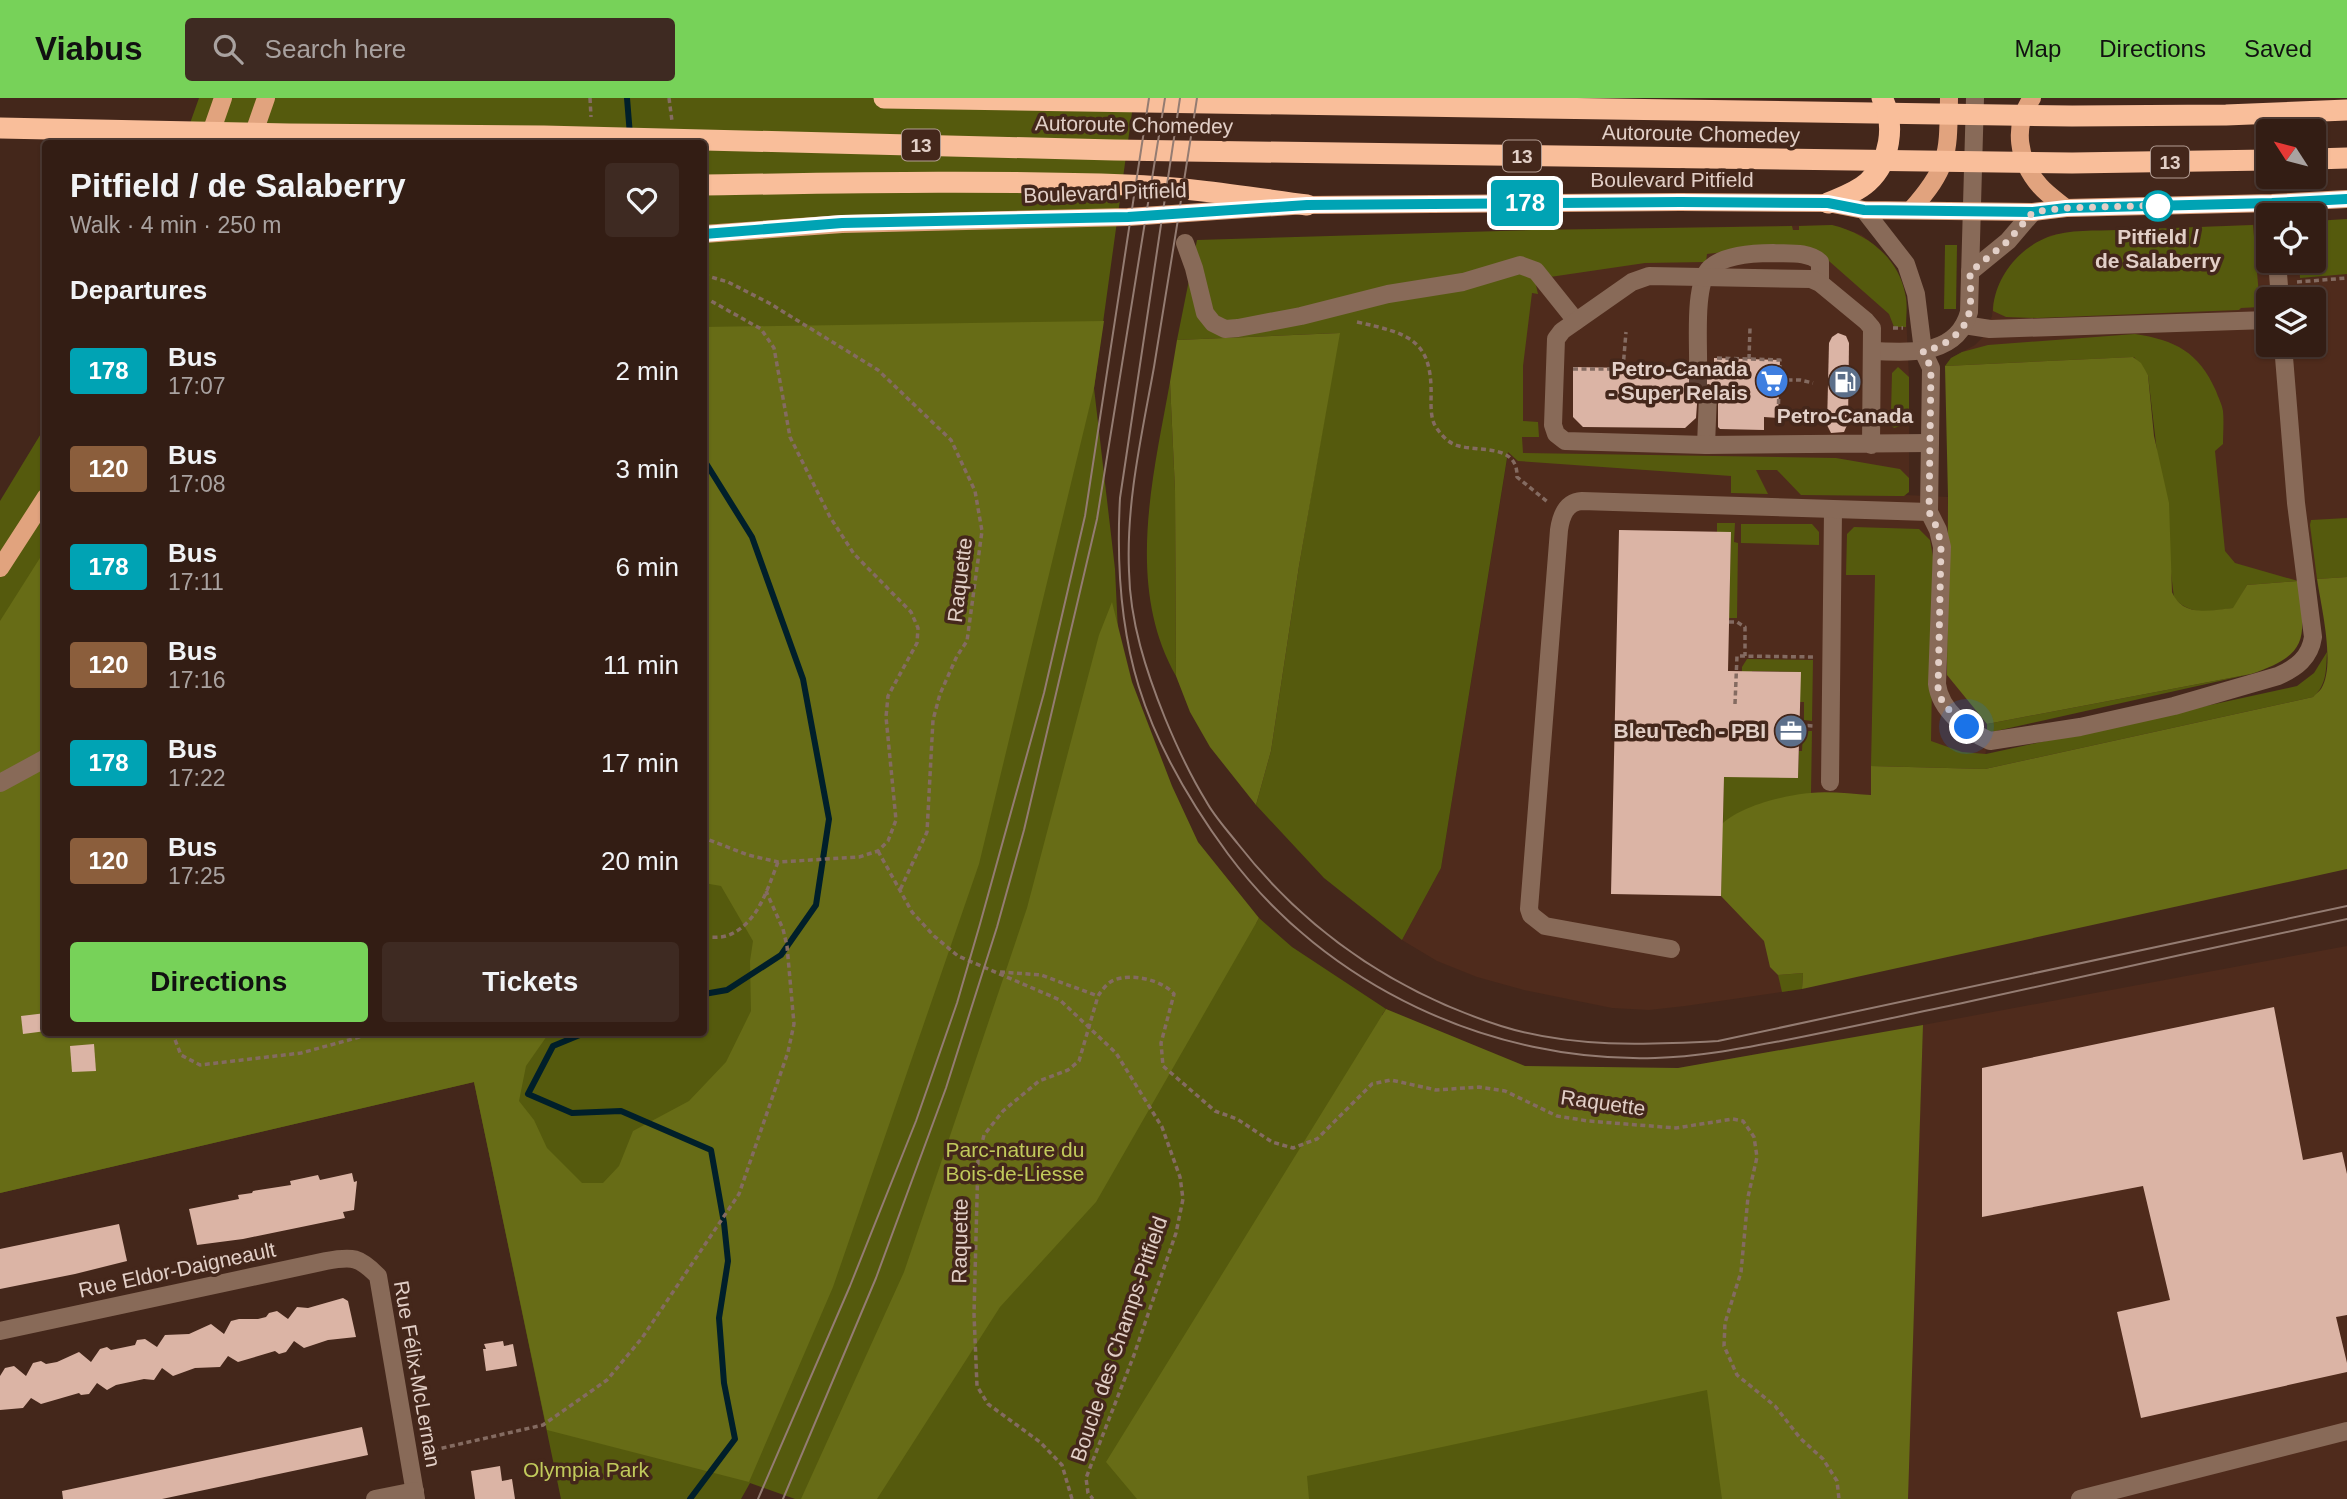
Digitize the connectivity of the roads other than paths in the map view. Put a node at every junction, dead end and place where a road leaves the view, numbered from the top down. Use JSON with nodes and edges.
{"nodes":[{"id":1,"x":223,"y":98,"type":"edge"},
{"id":2,"x":266,"y":98,"type":"edge"},
{"id":3,"x":884,"y":98,"type":"edge"},
{"id":4,"x":1882,"y":98,"type":"edge"},
{"id":5,"x":1950,"y":98,"type":"edge"},
{"id":6,"x":1975,"y":98,"type":"edge"},
{"id":7,"x":2032,"y":98,"type":"edge"},
{"id":8,"x":2347,"y":110,"type":"edge"},
{"id":9,"x":8,"y":128,"type":"edge"},
{"id":10,"x":80,"y":140,"type":"edge"},
{"id":11,"x":208,"y":140,"type":"edge"},
{"id":12,"x":251,"y":140,"type":"edge"},
{"id":13,"x":691,"y":140,"type":"edge"},
{"id":14,"x":707,"y":140,"type":"edge"},
{"id":15,"x":2347,"y":158,"type":"edge"},
{"id":16,"x":2326,"y":159,"type":"edge"},
{"id":17,"x":2256,"y":160,"type":"edge"},
{"id":18,"x":707,"y":186,"type":"edge"},
{"id":19,"x":2347,"y":199,"type":"edge"},
{"id":20,"x":1204,"y":202,"type":"junction"},
{"id":21,"x":1828,"y":203,"type":"junction"},
{"id":22,"x":2317,"y":203,"type":"edge"},
{"id":23,"x":1307,"y":205,"type":"joint"},
{"id":24,"x":2066,"y":208,"type":"junction"},
{"id":25,"x":2256,"y":209,"type":"edge"},
{"id":26,"x":1864,"y":210,"type":"junction"},
{"id":27,"x":1911,"y":210,"type":"junction"},
{"id":28,"x":1972,"y":211,"type":"junction"},
{"id":29,"x":2033,"y":212,"type":"junction"},
{"id":30,"x":707,"y":234,"type":"edge"},
{"id":31,"x":1185,"y":243,"type":"dead end"},
{"id":32,"x":1970,"y":272,"type":"junction"},
{"id":33,"x":1705,"y":276,"type":"junction"},
{"id":34,"x":2256,"y":320,"type":"edge"},
{"id":35,"x":1576,"y":321,"type":"junction"},
{"id":36,"x":1964,"y":325,"type":"junction"},
{"id":37,"x":1872,"y":351,"type":"junction"},
{"id":38,"x":1923,"y":351,"type":"junction"},
{"id":39,"x":2284,"y":357,"type":"edge"},
{"id":40,"x":1703,"y":367,"type":"tunnel mouth"},
{"id":41,"x":1703,"y":395,"type":"tunnel mouth"},
{"id":42,"x":1930,"y":443,"type":"junction"},
{"id":43,"x":1702,"y":445,"type":"junction"},
{"id":44,"x":1871,"y":445,"type":"junction"},
{"id":45,"x":42,"y":503,"type":"edge"},
{"id":46,"x":1833,"y":510,"type":"junction"},
{"id":47,"x":1929,"y":512,"type":"junction"},
{"id":48,"x":0,"y":568,"type":"edge"},
{"id":49,"x":42,"y":759,"type":"edge"},
{"id":50,"x":1830,"y":782,"type":"dead end"},
{"id":51,"x":0,"y":783,"type":"edge"},
{"id":52,"x":1671,"y":949,"type":"dead end"},
{"id":53,"x":363,"y":1261,"type":"joint"},
{"id":54,"x":0,"y":1331,"type":"edge"},
{"id":55,"x":2347,"y":1431,"type":"edge"},
{"id":56,"x":415,"y":1495,"type":"edge"},
{"id":57,"x":376,"y":1499,"type":"edge"},
{"id":58,"x":2081,"y":1499,"type":"edge"}],
"edges":[{"from":1,"to":11,"type":"main road"},
{"from":2,"to":12,"type":"main road"},
{"from":3,"to":8,"type":"highway","name":"Autoroute Chomedey","number":"13"},
{"from":4,"to":21,"type":"highway"},
{"from":5,"to":27,"type":"main road"},
{"from":6,"to":28,"type":"street"},
{"from":7,"to":24,"type":"main road"},
{"from":9,"to":10,"type":"highway"},
{"from":9,"to":13,"type":"highway","name":"Autoroute Chomedey","number":"13"},
{"from":14,"to":17,"type":"highway","name":"Autoroute Chomedey","number":"13"},
{"from":15,"to":16,"type":"highway"},
{"from":18,"to":20,"type":"highway"},
{"from":19,"to":22,"type":"main road","name":"Boulevard Pitfield"},
{"from":20,"to":23,"type":"highway"},
{"from":20,"to":30,"type":"main road","name":"Boulevard Pitfield"},
{"from":21,"to":23,"type":"main road","name":"Boulevard Pitfield"},
{"from":21,"to":26,"type":"main road","name":"Boulevard Pitfield"},
{"from":24,"to":25,"type":"main road","name":"Boulevard Pitfield"},
{"from":24,"to":29,"type":"main road","name":"Boulevard Pitfield"},
{"from":26,"to":27,"type":"main road","name":"Boulevard Pitfield"},
{"from":26,"to":38,"type":"street"},
{"from":27,"to":28,"type":"main road","name":"Boulevard Pitfield"},
{"from":28,"to":29,"type":"main road","name":"Boulevard Pitfield"},
{"from":28,"to":32,"type":"street"},
{"from":29,"to":32,"type":"street"},
{"from":31,"to":35,"type":"street"},
{"from":32,"to":36,"type":"street"},
{"from":33,"to":35,"type":"street"},
{"from":33,"to":37,"type":"street"},
{"from":33,"to":40,"type":"street"},
{"from":34,"to":36,"type":"street"},
{"from":35,"to":43,"type":"street"},
{"from":36,"to":38,"type":"street"},
{"from":37,"to":38,"type":"street"},
{"from":37,"to":44,"type":"street"},
{"from":38,"to":42,"type":"street"},
{"from":39,"to":47,"type":"street"},
{"from":41,"to":43,"type":"street"},
{"from":42,"to":44,"type":"street"},
{"from":42,"to":47,"type":"street"},
{"from":43,"to":44,"type":"street"},
{"from":45,"to":48,"type":"main road"},
{"from":46,"to":47,"type":"street"},
{"from":46,"to":50,"type":"street"},
{"from":46,"to":52,"type":"street"},
{"from":49,"to":51,"type":"street"},
{"from":53,"to":54,"type":"street","name":"Rue Eldor-Daigneault"},
{"from":53,"to":56,"type":"street","name":"Rue Félix-McLernan"},
{"from":55,"to":58,"type":"street"},
{"from":56,"to":57,"type":"street"}]}
